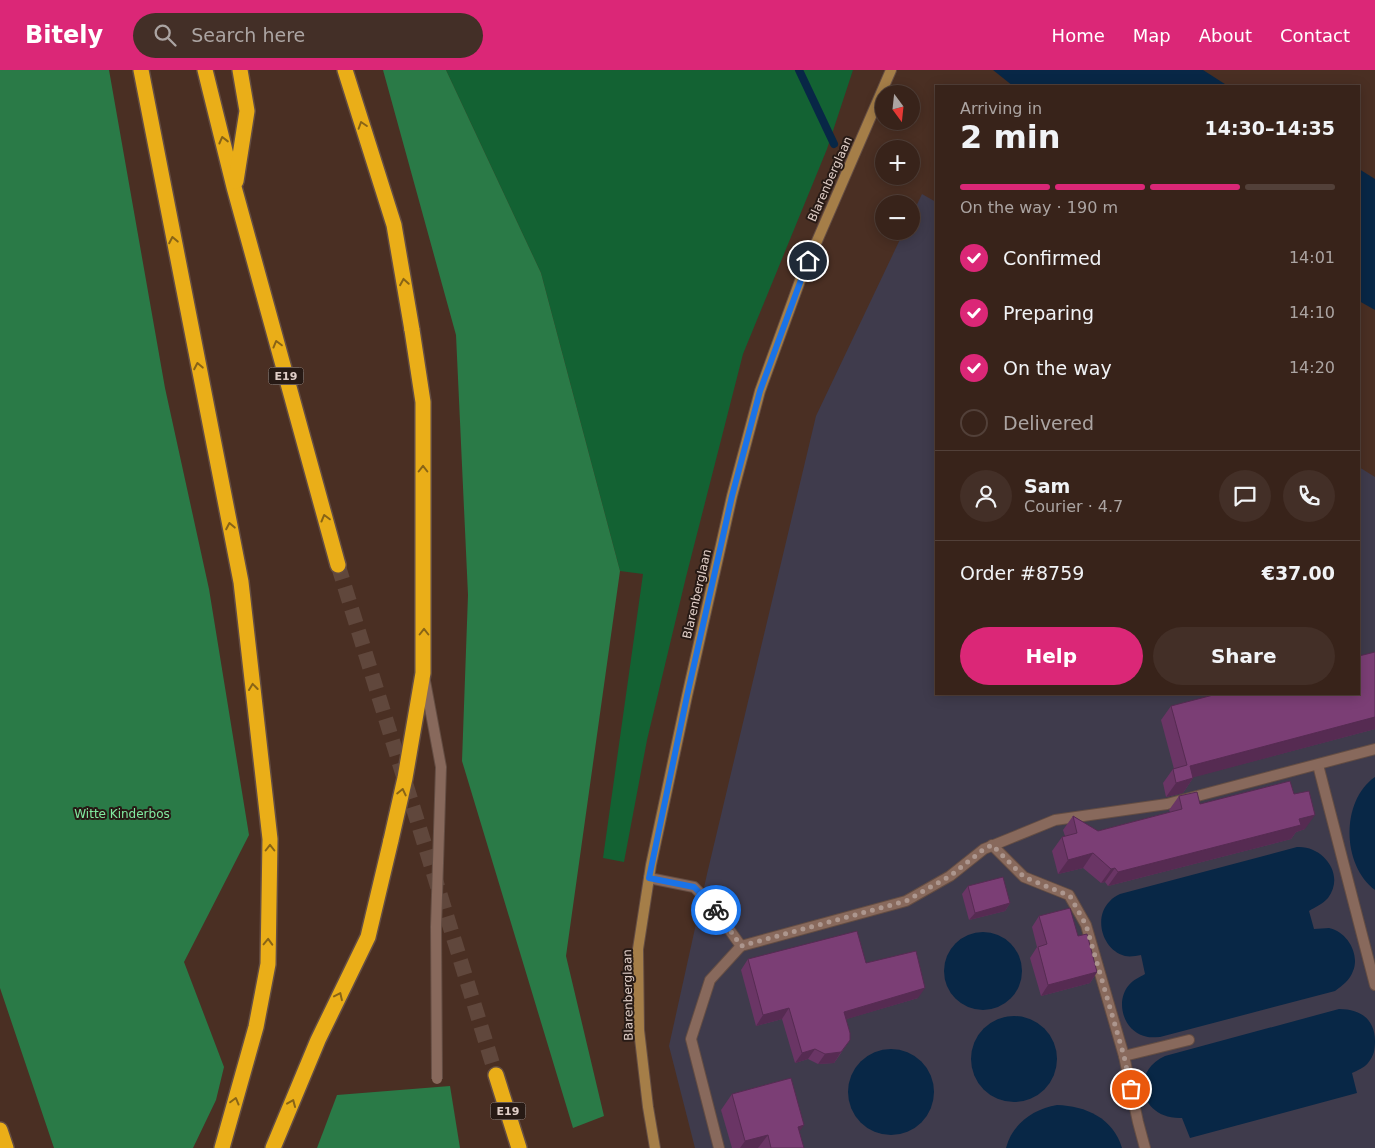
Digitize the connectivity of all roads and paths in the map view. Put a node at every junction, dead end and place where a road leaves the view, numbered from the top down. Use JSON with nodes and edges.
{"nodes":[{"id":1,"x":141,"y":70,"type":"edge"},
{"id":2,"x":205,"y":70,"type":"edge"},
{"id":3,"x":240,"y":70,"type":"edge"},
{"id":4,"x":345,"y":70,"type":"edge"},
{"id":5,"x":891,"y":70,"type":"edge"},
{"id":6,"x":234,"y":187,"type":"junction"},
{"id":7,"x":338,"y":565,"type":"tunnel mouth"},
{"id":8,"x":423,"y":672,"type":"junction"},
{"id":9,"x":1375,"y":749,"type":"edge"},
{"id":10,"x":1318,"y":765,"type":"junction"},
{"id":11,"x":992,"y":845,"type":"junction"},
{"id":12,"x":649,"y":878,"type":"junction"},
{"id":13,"x":741,"y":946,"type":"junction"},
{"id":14,"x":1375,"y":985,"type":"edge"},
{"id":15,"x":1189,"y":1040,"type":"dead end"},
{"id":16,"x":1124,"y":1056,"type":"junction"},
{"id":17,"x":496,"y":1074,"type":"tunnel mouth"},
{"id":18,"x":437,"y":1079,"type":"dead end"},
{"id":19,"x":0,"y":1130,"type":"edge"},
{"id":20,"x":6,"y":1148,"type":"edge"},
{"id":21,"x":222,"y":1148,"type":"edge"},
{"id":22,"x":273,"y":1148,"type":"edge"},
{"id":23,"x":519,"y":1148,"type":"edge"},
{"id":24,"x":655,"y":1148,"type":"edge"},
{"id":25,"x":719,"y":1148,"type":"edge"},
{"id":26,"x":1145,"y":1148,"type":"edge"}],
"edges":[{"from":21,"to":1,"type":"highway","one_way":true},
{"from":6,"to":2,"type":"highway","number":"E19","one_way":true},
{"from":3,"to":6,"type":"highway"},
{"from":8,"to":4,"type":"highway","one_way":true,"bridge":true},
{"from":5,"to":12,"type":"street","name":"Blarenberglaan"},
{"from":7,"to":6,"type":"highway","number":"E19","one_way":true},
{"from":8,"to":18,"type":"lane","bridge":true},
{"from":22,"to":8,"type":"highway","one_way":true,"bridge":true},
{"from":9,"to":10,"type":"lane"},
{"from":10,"to":11,"type":"lane"},
{"from":10,"to":14,"type":"lane"},
{"from":11,"to":13,"type":"lane"},
{"from":11,"to":16,"type":"lane"},
{"from":12,"to":13,"type":"lane"},
{"from":12,"to":24,"type":"street","name":"Blarenberglaan"},
{"from":13,"to":25,"type":"lane"},
{"from":15,"to":16,"type":"lane"},
{"from":16,"to":26,"type":"lane"},
{"from":17,"to":23,"type":"highway","number":"E19"},
{"from":19,"to":20,"type":"highway"}]}
